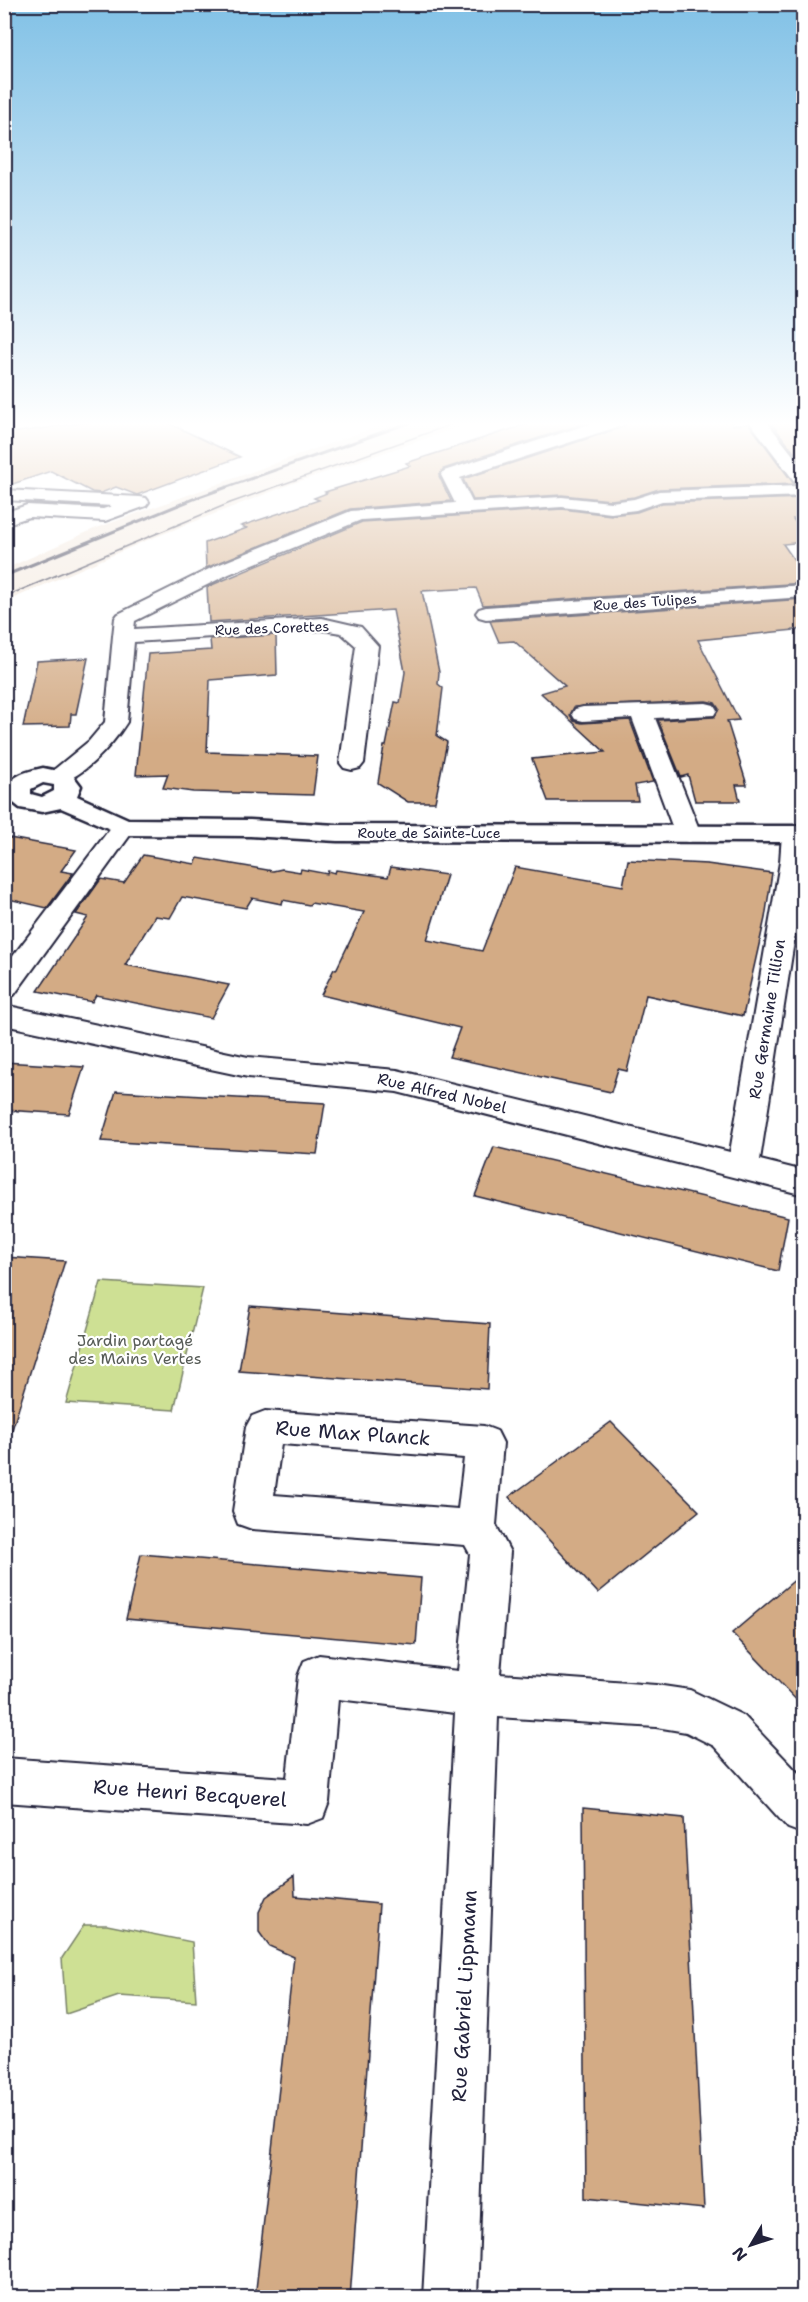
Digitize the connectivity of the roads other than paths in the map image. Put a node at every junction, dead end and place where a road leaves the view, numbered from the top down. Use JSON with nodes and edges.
{"nodes":[{"id":1,"x":325,"y":528,"type":"edge"},
{"id":2,"x":804,"y":591,"type":"edge"},
{"id":3,"x":486,"y":613,"type":"dead end"},
{"id":4,"x":123,"y":636,"type":"junction"},
{"id":5,"x":706,"y":710,"type":"dead end"},
{"id":6,"x":641,"y":711,"type":"junction"},
{"id":7,"x":583,"y":714,"type":"dead end"},
{"id":8,"x":352,"y":763,"type":"dead end"},
{"id":9,"x":59,"y":787,"type":"junction"},
{"id":10,"x":11,"y":792,"type":"edge"},
{"id":11,"x":124,"y":827,"type":"junction"},
{"id":12,"x":688,"y":834,"type":"junction"},
{"id":13,"x":799,"y":834,"type":"edge"},
{"id":14,"x":4,"y":988,"type":"edge"},
{"id":15,"x":4,"y":1015,"type":"edge"},
{"id":16,"x":743,"y":1168,"type":"junction"},
{"id":17,"x":804,"y":1183,"type":"edge"},
{"id":18,"x":476,"y":1528,"type":"junction"},
{"id":19,"x":477,"y":1694,"type":"junction"},
{"id":20,"x":4,"y":1780,"type":"edge"},
{"id":21,"x":804,"y":1812,"type":"edge"},
{"id":22,"x":450,"y":2298,"type":"edge"}],
"edges":[{"from":1,"to":4,"type":"street"},
{"from":2,"to":3,"type":"street","name":"Rue des Tulipes"},
{"from":4,"to":8,"type":"street","name":"Rue des Corettes"},
{"from":4,"to":9,"type":"street"},
{"from":5,"to":6,"type":"street"},
{"from":6,"to":7,"type":"street"},
{"from":6,"to":12,"type":"street"},
{"from":9,"to":10,"type":"street"},
{"from":9,"to":11,"type":"street","name":"Route de Sainte-Luce"},
{"from":11,"to":12,"type":"street","name":"Route de Sainte-Luce"},
{"from":11,"to":14,"type":"street"},
{"from":12,"to":13,"type":"street","name":"Route de Sainte-Luce"},
{"from":13,"to":16,"type":"street","name":"Rue Germaine Tillion"},
{"from":15,"to":16,"type":"street","name":"Rue Alfred Nobel"},
{"from":16,"to":17,"type":"street","name":"Rue Alfred Nobel"},
{"from":18,"to":18,"type":"street","name":"Rue Max Planck"},
{"from":18,"to":19,"type":"street"},
{"from":19,"to":20,"type":"street","name":"Rue Henri Becquerel"},
{"from":19,"to":21,"type":"street"},
{"from":19,"to":22,"type":"street","name":"Rue Gabriel Lippmann"}]}
